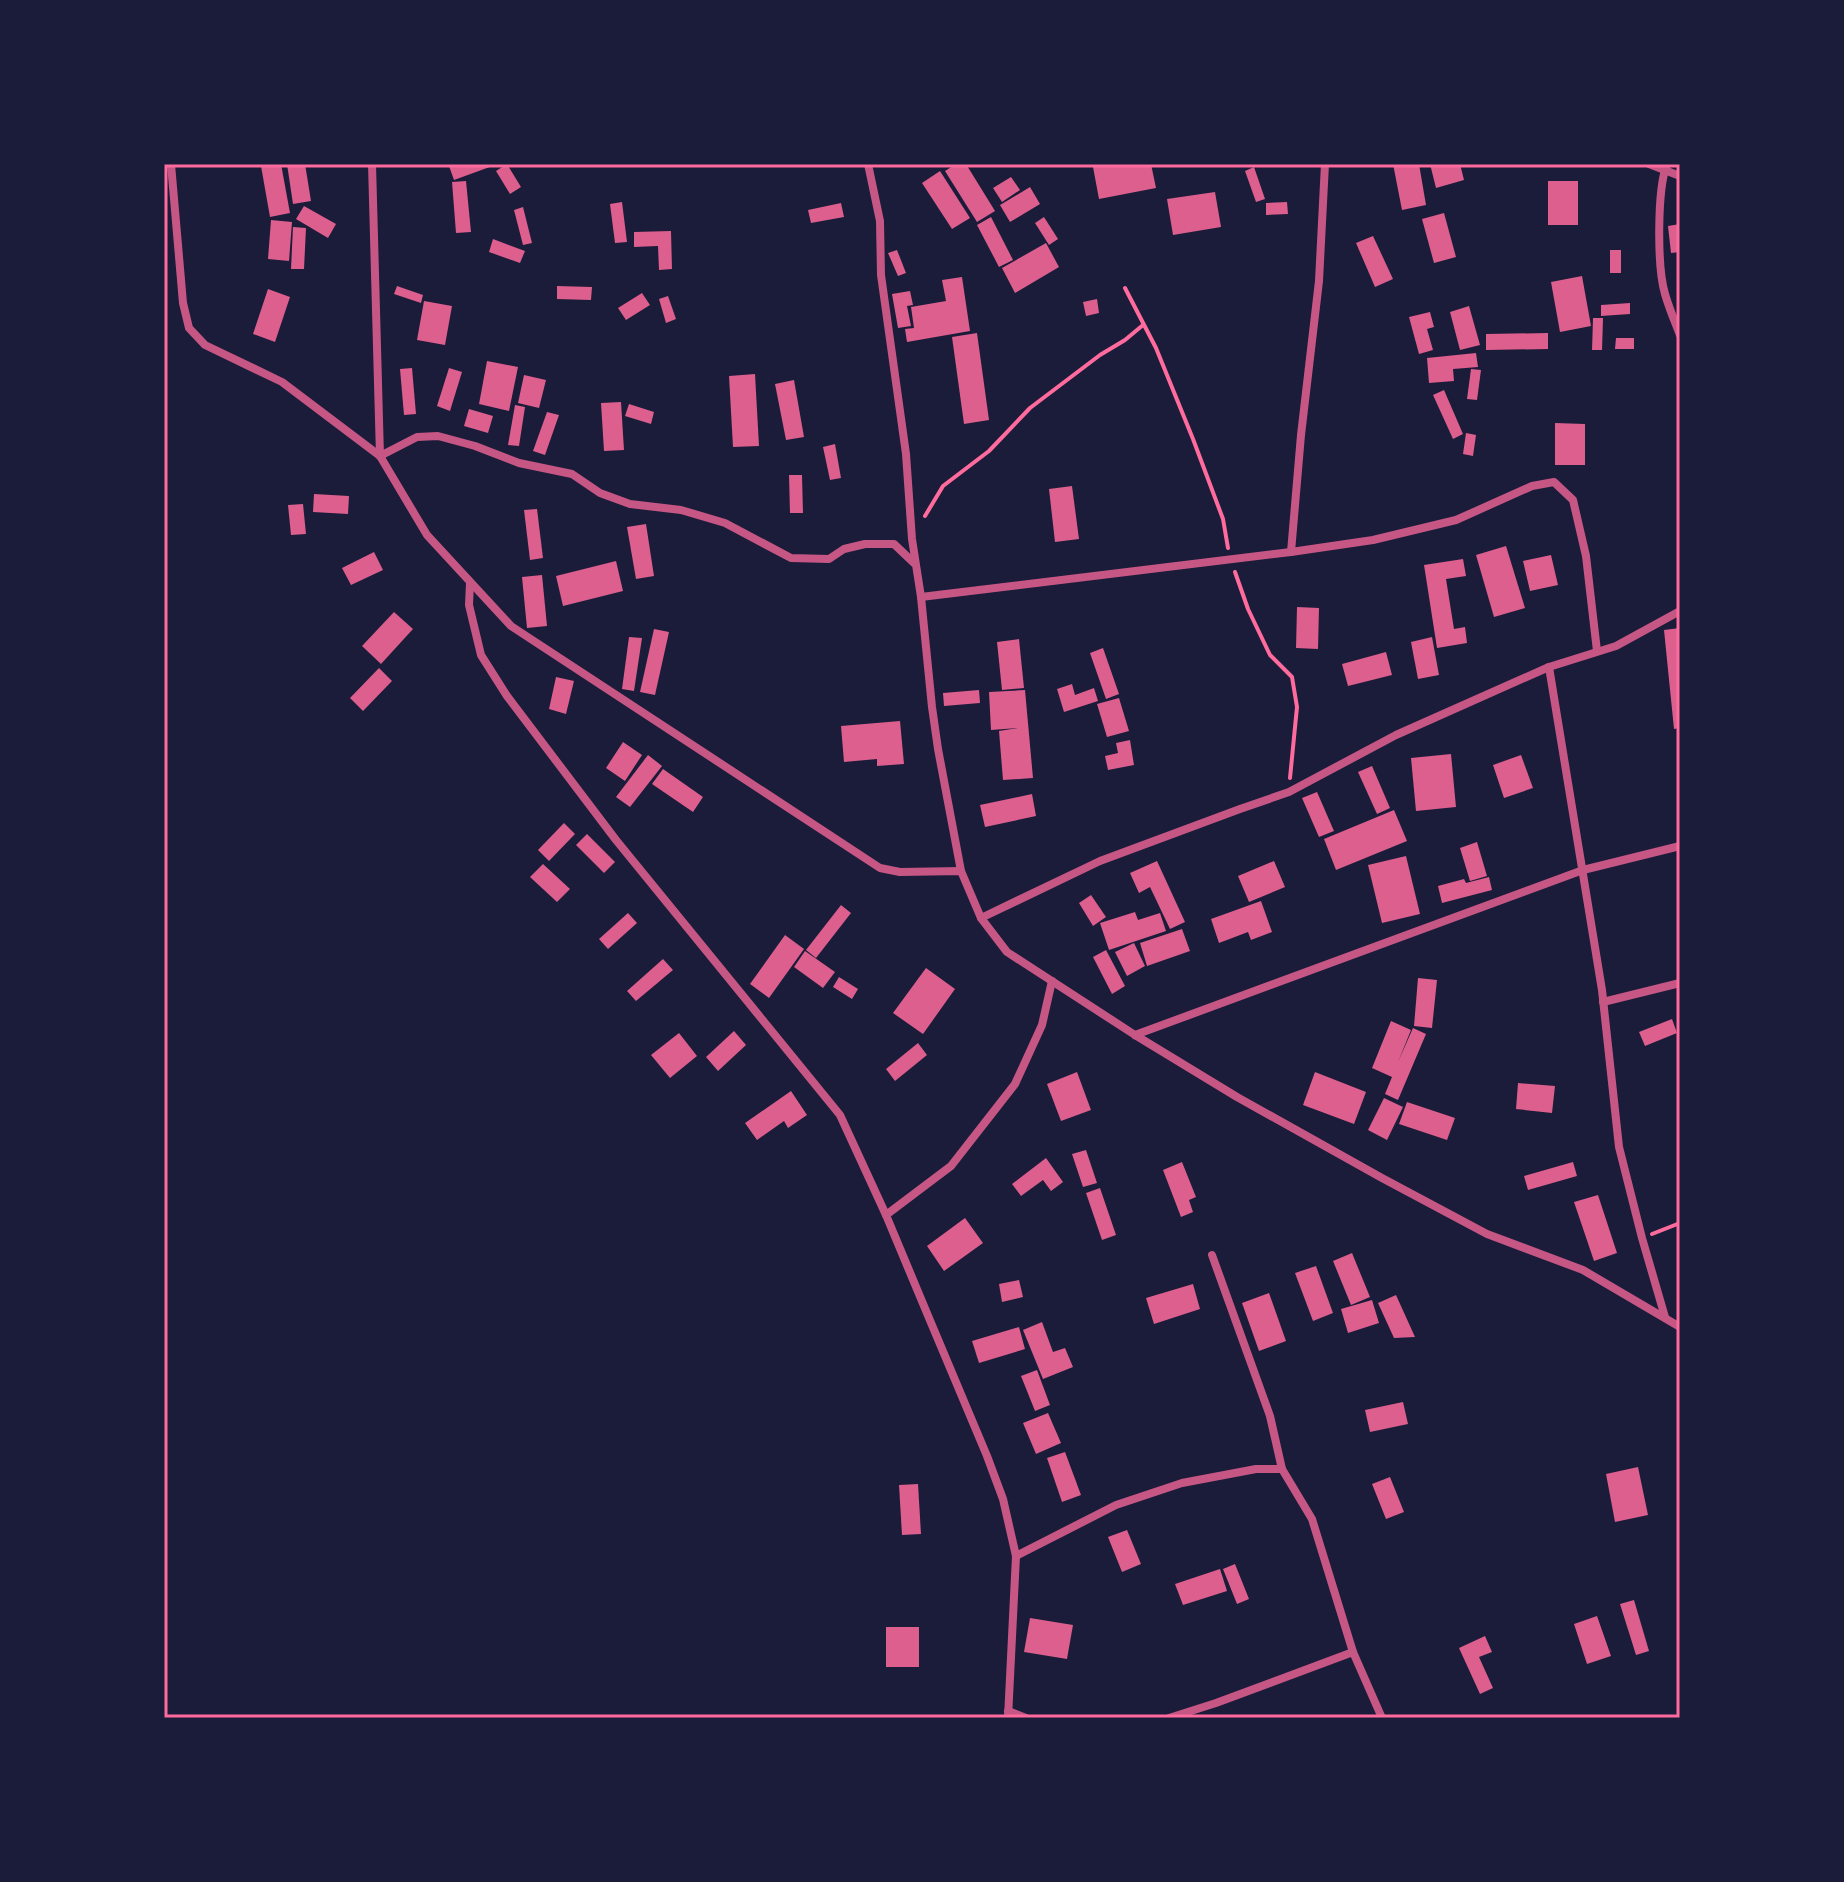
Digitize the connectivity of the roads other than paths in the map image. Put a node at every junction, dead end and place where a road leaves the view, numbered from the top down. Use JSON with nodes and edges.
{"nodes":[{"id":1,"x":171,"y":164,"type":"edge"},
{"id":2,"x":372,"y":164,"type":"edge"},
{"id":3,"x":868,"y":164,"type":"edge"},
{"id":4,"x":1325,"y":164,"type":"edge"},
{"id":5,"x":1649,"y":164,"type":"edge"},
{"id":6,"x":1665,"y":167,"type":"edge"},
{"id":7,"x":1680,"y":176,"type":"edge"},
{"id":8,"x":1680,"y":335,"type":"edge"},
{"id":9,"x":380,"y":456,"type":"junction"},
{"id":10,"x":1291,"y":552,"type":"junction"},
{"id":11,"x":914,"y":563,"type":"junction"},
{"id":12,"x":470,"y":583,"type":"junction"},
{"id":13,"x":921,"y":597,"type":"junction"},
{"id":14,"x":1679,"y":609,"type":"edge"},
{"id":15,"x":1597,"y":651,"type":"junction"},
{"id":16,"x":1549,"y":667,"type":"junction"},
{"id":17,"x":1680,"y":846,"type":"edge"},
{"id":18,"x":1583,"y":870,"type":"junction"},
{"id":19,"x":961,"y":871,"type":"junction"},
{"id":20,"x":981,"y":918,"type":"junction"},
{"id":21,"x":1052,"y":981,"type":"junction"},
{"id":22,"x":1680,"y":983,"type":"edge"},
{"id":23,"x":1603,"y":1002,"type":"junction"},
{"id":24,"x":1135,"y":1035,"type":"junction"},
{"id":25,"x":886,"y":1215,"type":"junction"},
{"id":26,"x":1212,"y":1255,"type":"dead end"},
{"id":27,"x":1665,"y":1317,"type":"junction"},
{"id":28,"x":1680,"y":1327,"type":"edge"},
{"id":29,"x":1282,"y":1469,"type":"junction"},
{"id":30,"x":1016,"y":1556,"type":"junction"},
{"id":31,"x":1353,"y":1652,"type":"junction"},
{"id":32,"x":1008,"y":1714,"type":"edge"},
{"id":33,"x":1026,"y":1718,"type":"edge"},
{"id":34,"x":1169,"y":1718,"type":"edge"},
{"id":35,"x":1382,"y":1718,"type":"edge"}],
"edges":[{"from":1,"to":9,"type":"street"},
{"from":2,"to":9,"type":"street"},
{"from":3,"to":11,"type":"street"},
{"from":4,"to":10,"type":"street"},
{"from":5,"to":6,"type":"street"},
{"from":6,"to":7,"type":"street"},
{"from":6,"to":8,"type":"street"},
{"from":9,"to":11,"type":"street"},
{"from":9,"to":12,"type":"street"},
{"from":10,"to":13,"type":"street"},
{"from":10,"to":15,"type":"street"},
{"from":11,"to":13,"type":"street"},
{"from":12,"to":19,"type":"street"},
{"from":12,"to":25,"type":"street"},
{"from":13,"to":19,"type":"street"},
{"from":14,"to":15,"type":"street"},
{"from":15,"to":16,"type":"street"},
{"from":16,"to":18,"type":"street"},
{"from":16,"to":20,"type":"street"},
{"from":17,"to":18,"type":"street"},
{"from":18,"to":23,"type":"street"},
{"from":18,"to":24,"type":"street"},
{"from":19,"to":20,"type":"street"},
{"from":20,"to":21,"type":"street"},
{"from":21,"to":24,"type":"street"},
{"from":21,"to":25,"type":"street"},
{"from":22,"to":23,"type":"street"},
{"from":23,"to":27,"type":"street"},
{"from":24,"to":27,"type":"street"},
{"from":25,"to":30,"type":"street"},
{"from":26,"to":29,"type":"street"},
{"from":27,"to":28,"type":"street"},
{"from":29,"to":30,"type":"street"},
{"from":29,"to":31,"type":"street"},
{"from":30,"to":32,"type":"street"},
{"from":31,"to":34,"type":"street"},
{"from":31,"to":35,"type":"street"},
{"from":32,"to":33,"type":"street"}]}
